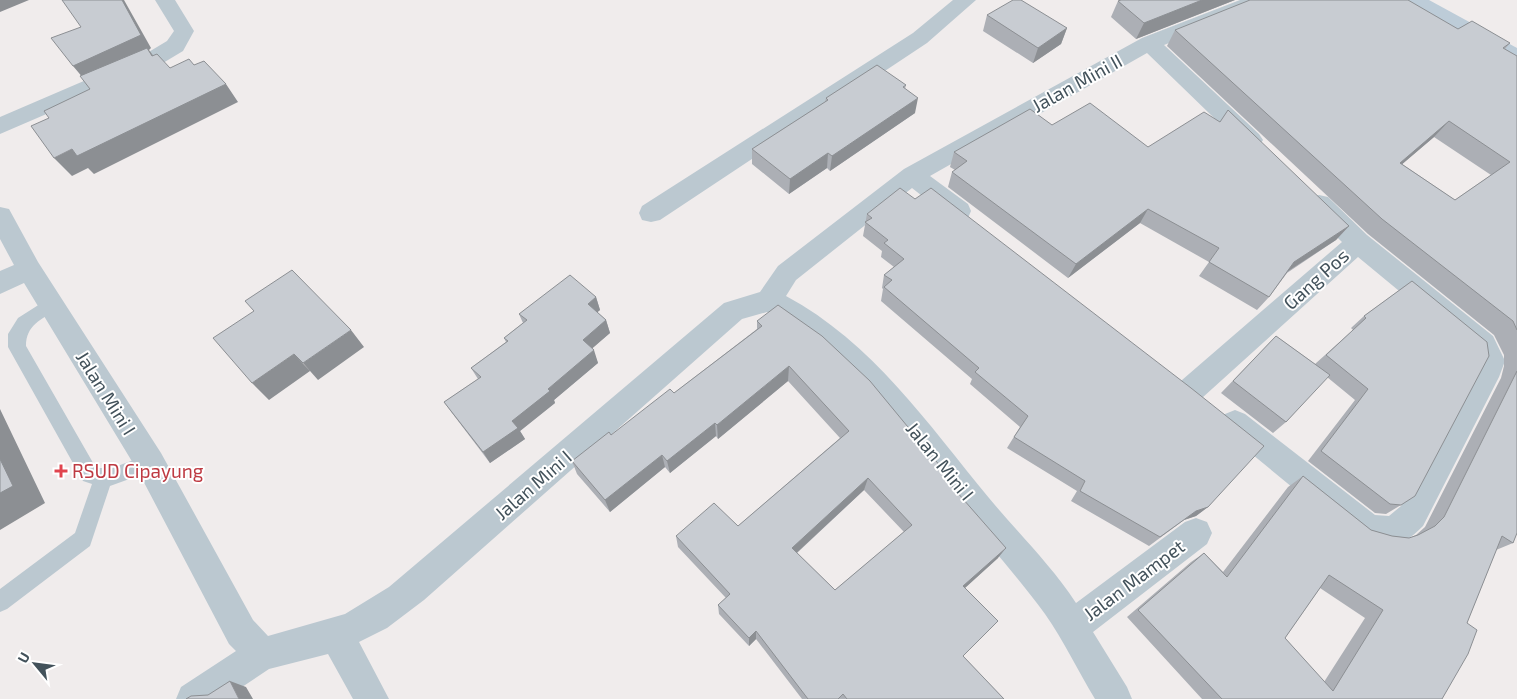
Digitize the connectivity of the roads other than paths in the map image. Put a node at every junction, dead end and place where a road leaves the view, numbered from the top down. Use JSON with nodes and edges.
{"nodes":[{"id":1,"x":165,"y":0,"type":"edge"},
{"id":2,"x":966,"y":0,"type":"edge"},
{"id":3,"x":1259,"y":0,"type":"edge"},
{"id":4,"x":1414,"y":0,"type":"edge"},
{"id":5,"x":1149,"y":43,"type":"junction"},
{"id":6,"x":1517,"y":57,"type":"edge"},
{"id":7,"x":0,"y":126,"type":"edge"},
{"id":8,"x":1264,"y":152,"type":"edge"},
{"id":9,"x":912,"y":175,"type":"junction"},
{"id":10,"x":1300,"y":187,"type":"edge"},
{"id":11,"x":651,"y":213,"type":"dead end"},
{"id":12,"x":0,"y":216,"type":"edge"},
{"id":13,"x":982,"y":229,"type":"edge"},
{"id":14,"x":1358,"y":242,"type":"junction"},
{"id":15,"x":29,"y":269,"type":"junction"},
{"id":16,"x":0,"y":282,"type":"edge"},
{"id":17,"x":769,"y":300,"type":"junction"},
{"id":18,"x":52,"y":304,"type":"junction"},
{"id":19,"x":1169,"y":372,"type":"edge"},
{"id":20,"x":1192,"y":390,"type":"junction"},
{"id":21,"x":150,"y":463,"type":"junction"},
{"id":22,"x":103,"y":479,"type":"junction"},
{"id":23,"x":1196,"y":533,"type":"dead end"},
{"id":24,"x":0,"y":602,"type":"edge"},
{"id":25,"x":1072,"y":627,"type":"junction"},
{"id":26,"x":335,"y":634,"type":"junction"},
{"id":27,"x":262,"y":654,"type":"junction"},
{"id":28,"x":1107,"y":695,"type":"edge"},
{"id":29,"x":193,"y":699,"type":"edge"},
{"id":30,"x":372,"y":699,"type":"edge"}],
"edges":[{"from":1,"to":7,"type":"street"},
{"from":2,"to":11,"type":"street"},
{"from":3,"to":5,"type":"street","name":"Jalan Mini II"},
{"from":4,"to":6,"type":"main road"},
{"from":5,"to":8,"type":"street"},
{"from":5,"to":9,"type":"street","name":"Jalan Mini II"},
{"from":9,"to":13,"type":"street"},
{"from":9,"to":17,"type":"street","name":"Jalan Mini II"},
{"from":10,"to":14,"type":"street","name":"Gang Pos"},
{"from":12,"to":15,"type":"street","name":"Jalan Mini I"},
{"from":14,"to":20,"type":"street","name":"Gang Pos"},
{"from":14,"to":20,"type":"street"},
{"from":15,"to":16,"type":"street"},
{"from":15,"to":18,"type":"street","name":"Jalan Mini I"},
{"from":17,"to":25,"type":"street","name":"Jalan Mini I"},
{"from":17,"to":26,"type":"street","name":"Jalan Mini I"},
{"from":18,"to":21,"type":"street","name":"Jalan Mini I"},
{"from":18,"to":22,"type":"lane"},
{"from":19,"to":20,"type":"street"},
{"from":21,"to":22,"type":"lane"},
{"from":21,"to":27,"type":"street","name":"Jalan Mini I"},
{"from":22,"to":24,"type":"lane"},
{"from":23,"to":25,"type":"street","name":"Jalan Mampet"},
{"from":25,"to":28,"type":"street","name":"Jalan Mini I"},
{"from":26,"to":27,"type":"street","name":"Jalan Mini I"},
{"from":26,"to":30,"type":"street"},
{"from":27,"to":29,"type":"street"}]}
